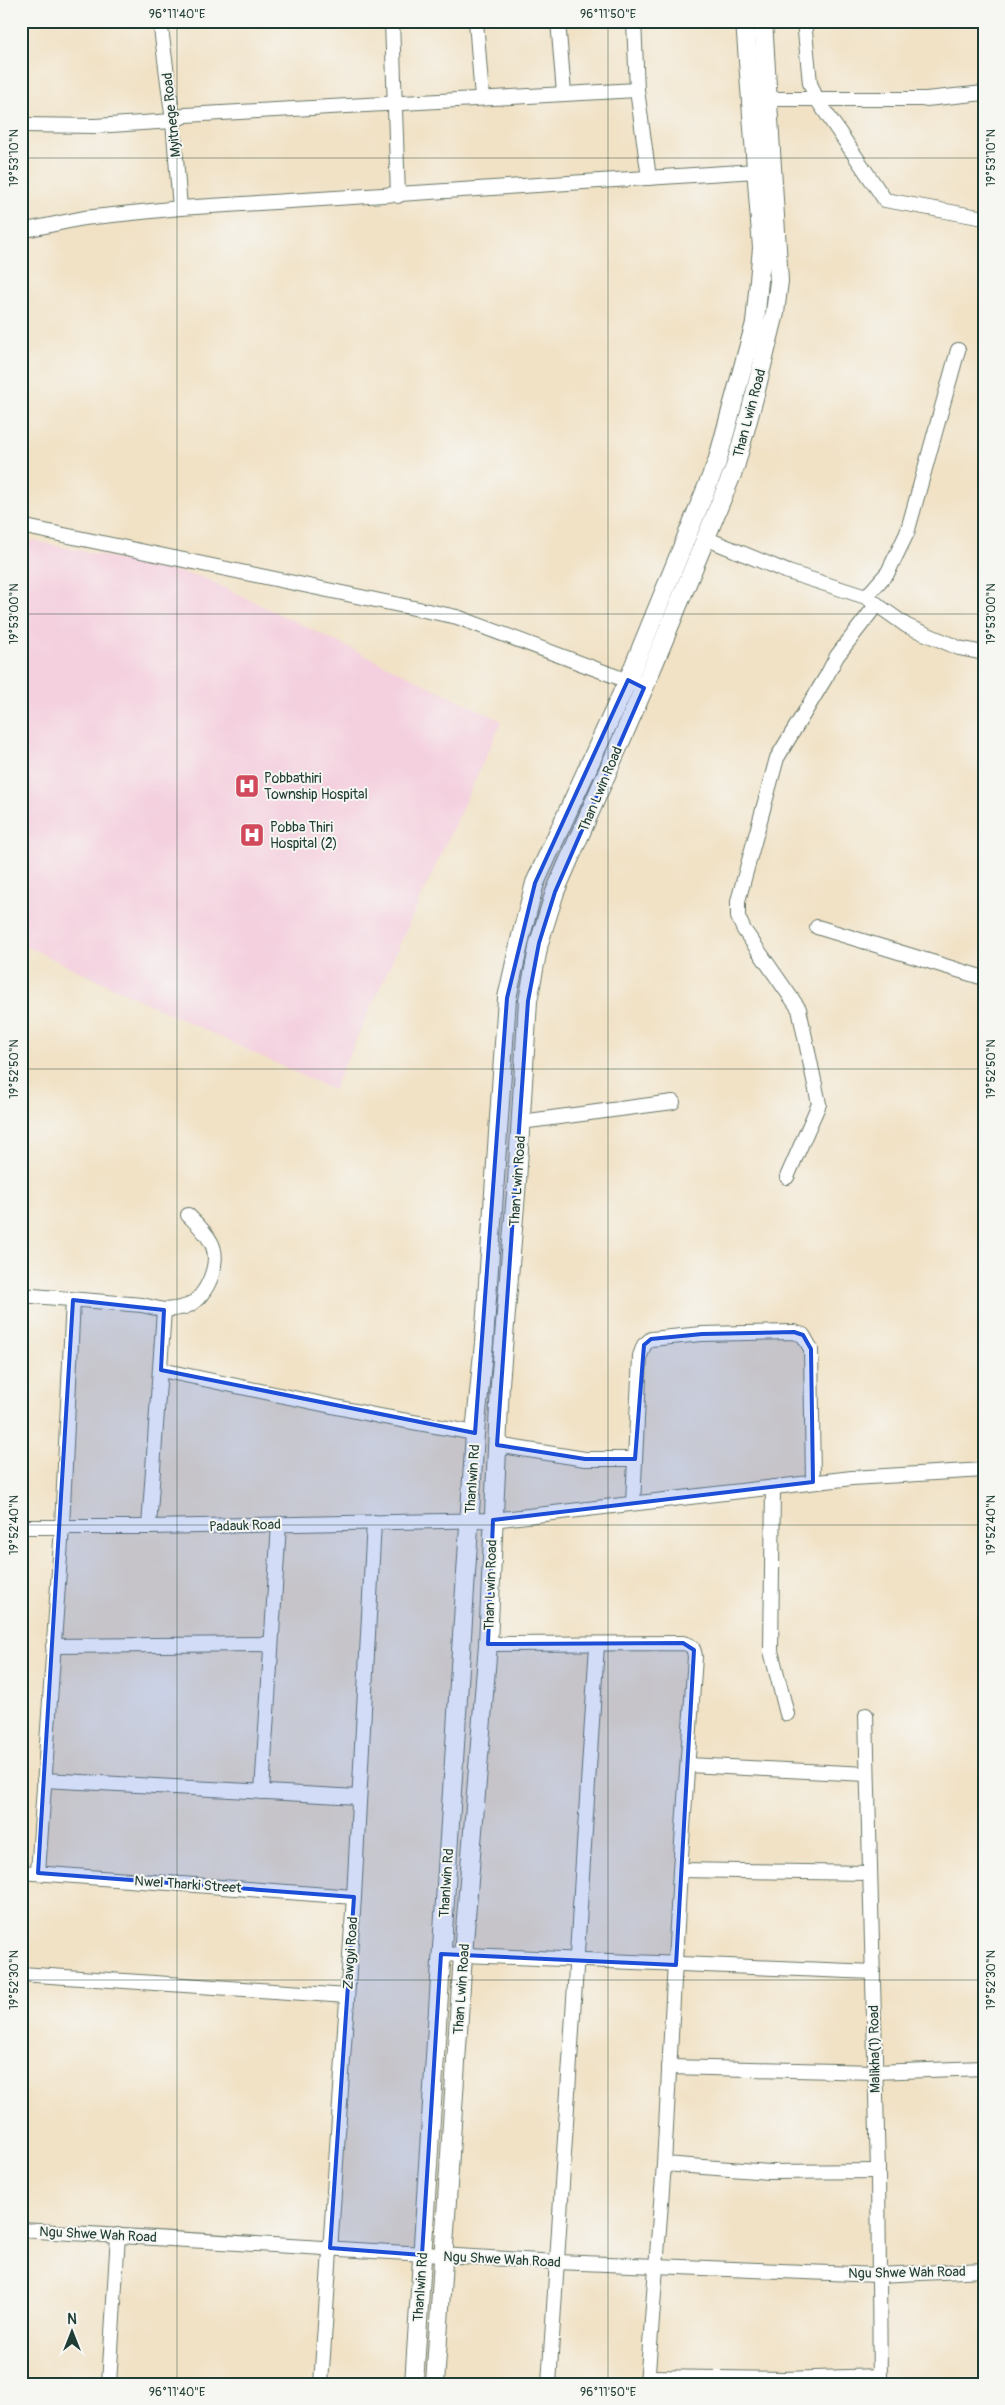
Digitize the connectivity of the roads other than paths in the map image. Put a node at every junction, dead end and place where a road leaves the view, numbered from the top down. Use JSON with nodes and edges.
{"nodes":[{"id":1,"x":160,"y":21,"type":"edge"},
{"id":2,"x":392,"y":21,"type":"edge"},
{"id":3,"x":476,"y":21,"type":"edge"},
{"id":4,"x":558,"y":21,"type":"edge"},
{"id":5,"x":634,"y":21,"type":"edge"},
{"id":6,"x":745,"y":21,"type":"edge"},
{"id":7,"x":763,"y":21,"type":"edge"},
{"id":8,"x":804,"y":21,"type":"edge"},
{"id":9,"x":637,"y":90,"type":"junction"},
{"id":10,"x":564,"y":93,"type":"junction"},
{"id":11,"x":984,"y":93,"type":"edge"},
{"id":12,"x":482,"y":98,"type":"junction"},
{"id":13,"x":816,"y":98,"type":"junction"},
{"id":14,"x":768,"y":99,"type":"junction"},
{"id":15,"x":395,"y":104,"type":"junction"},
{"id":16,"x":173,"y":121,"type":"junction"},
{"id":17,"x":21,"y":125,"type":"edge"},
{"id":18,"x":756,"y":171,"type":"junction"},
{"id":19,"x":649,"y":178,"type":"junction"},
{"id":20,"x":398,"y":196,"type":"junction"},
{"id":21,"x":180,"y":208,"type":"junction"},
{"id":22,"x":984,"y":218,"type":"edge"},
{"id":23,"x":21,"y":231,"type":"edge"},
{"id":24,"x":958,"y":350,"type":"dead end"},
{"id":25,"x":746,"y":396,"type":"junction"},
{"id":26,"x":21,"y":526,"type":"edge"},
{"id":27,"x":705,"y":538,"type":"junction"},
{"id":28,"x":871,"y":600,"type":"junction"},
{"id":29,"x":984,"y":653,"type":"edge"},
{"id":30,"x":628,"y":680,"type":"junction"},
{"id":31,"x":644,"y":688,"type":"junction"},
{"id":32,"x":817,"y":927,"type":"dead end"},
{"id":33,"x":984,"y":978,"type":"edge"},
{"id":34,"x":673,"y":1102,"type":"dead end"},
{"id":35,"x":521,"y":1122,"type":"junction"},
{"id":36,"x":787,"y":1177,"type":"dead end"},
{"id":37,"x":188,"y":1215,"type":"dead end"},
{"id":38,"x":21,"y":1295,"type":"edge"},
{"id":39,"x":73,"y":1300,"type":"junction"},
{"id":40,"x":164,"y":1310,"type":"junction"},
{"id":41,"x":161,"y":1370,"type":"junction"},
{"id":42,"x":480,"y":1382,"type":"joint"},
{"id":43,"x":475,"y":1433,"type":"junction"},
{"id":44,"x":497,"y":1445,"type":"junction"},
{"id":45,"x":635,"y":1459,"type":"junction"},
{"id":46,"x":984,"y":1470,"type":"edge"},
{"id":47,"x":813,"y":1482,"type":"junction"},
{"id":48,"x":773,"y":1487,"type":"junction"},
{"id":49,"x":633,"y":1503,"type":"junction"},
{"id":50,"x":469,"y":1520,"type":"junction"},
{"id":51,"x":493,"y":1520,"type":"junction"},
{"id":52,"x":374,"y":1522,"type":"junction"},
{"id":53,"x":279,"y":1524,"type":"junction"},
{"id":54,"x":21,"y":1527,"type":"edge"},
{"id":55,"x":62,"y":1527,"type":"junction"},
{"id":56,"x":148,"y":1527,"type":"junction"},
{"id":57,"x":270,"y":1644,"type":"junction"},
{"id":58,"x":488,"y":1644,"type":"junction"},
{"id":59,"x":597,"y":1645,"type":"junction"},
{"id":60,"x":54,"y":1646,"type":"junction"},
{"id":61,"x":787,"y":1714,"type":"dead end"},
{"id":62,"x":866,"y":1715,"type":"dead end"},
{"id":63,"x":688,"y":1765,"type":"junction"},
{"id":64,"x":866,"y":1774,"type":"junction"},
{"id":65,"x":44,"y":1780,"type":"junction"},
{"id":66,"x":262,"y":1792,"type":"junction"},
{"id":67,"x":358,"y":1797,"type":"junction"},
{"id":68,"x":680,"y":1870,"type":"junction"},
{"id":69,"x":21,"y":1872,"type":"edge"},
{"id":70,"x":38,"y":1873,"type":"junction"},
{"id":71,"x":870,"y":1873,"type":"junction"},
{"id":72,"x":354,"y":1897,"type":"junction"},
{"id":73,"x":441,"y":1954,"type":"junction"},
{"id":74,"x":463,"y":1955,"type":"junction"},
{"id":75,"x":576,"y":1960,"type":"junction"},
{"id":76,"x":676,"y":1964,"type":"junction"},
{"id":77,"x":873,"y":1972,"type":"junction"},
{"id":78,"x":21,"y":1974,"type":"edge"},
{"id":79,"x":347,"y":1996,"type":"junction"},
{"id":80,"x":669,"y":2067,"type":"junction"},
{"id":81,"x":984,"y":2068,"type":"edge"},
{"id":82,"x":874,"y":2072,"type":"junction"},
{"id":83,"x":664,"y":2164,"type":"junction"},
{"id":84,"x":878,"y":2171,"type":"junction"},
{"id":85,"x":21,"y":2230,"type":"edge"},
{"id":86,"x":118,"y":2236,"type":"junction"},
{"id":87,"x":330,"y":2248,"type":"junction"},
{"id":88,"x":422,"y":2254,"type":"junction"},
{"id":89,"x":442,"y":2256,"type":"junction"},
{"id":90,"x":556,"y":2262,"type":"junction"},
{"id":91,"x":655,"y":2266,"type":"junction"},
{"id":92,"x":984,"y":2270,"type":"edge"},
{"id":93,"x":878,"y":2275,"type":"junction"},
{"id":94,"x":648,"y":2380,"type":"edge"},
{"id":95,"x":880,"y":2380,"type":"edge"},
{"id":96,"x":109,"y":2384,"type":"edge"},
{"id":97,"x":320,"y":2384,"type":"edge"},
{"id":98,"x":414,"y":2384,"type":"edge"},
{"id":99,"x":435,"y":2384,"type":"edge"},
{"id":100,"x":549,"y":2384,"type":"edge"}],
"edges":[{"from":1,"to":16,"type":"street","name":"Myitnege Road"},
{"from":2,"to":15,"type":"street"},
{"from":3,"to":12,"type":"street"},
{"from":4,"to":10,"type":"street"},
{"from":5,"to":9,"type":"street"},
{"from":6,"to":18,"type":"main road","name":"Than Lwin Road"},
{"from":7,"to":14,"type":"main road","name":"Than Lwin Road"},
{"from":8,"to":13,"type":"street"},
{"from":9,"to":10,"type":"street"},
{"from":9,"to":19,"type":"street"},
{"from":10,"to":12,"type":"street"},
{"from":11,"to":13,"type":"street"},
{"from":12,"to":15,"type":"street"},
{"from":13,"to":14,"type":"street"},
{"from":13,"to":22,"type":"street"},
{"from":14,"to":25,"type":"main road","name":"Than Lwin Road"},
{"from":15,"to":16,"type":"street"},
{"from":15,"to":20,"type":"street"},
{"from":16,"to":17,"type":"street"},
{"from":16,"to":21,"type":"street","name":"Myitnege Road"},
{"from":18,"to":19,"type":"street"},
{"from":18,"to":25,"type":"main road","name":"Than Lwin Road"},
{"from":19,"to":20,"type":"street"},
{"from":20,"to":21,"type":"street"},
{"from":21,"to":23,"type":"street"},
{"from":24,"to":28,"type":"street"},
{"from":25,"to":27,"type":"main road","name":"Than Lwin Road"},
{"from":25,"to":30,"type":"main road","name":"Than Lwin Road"},
{"from":26,"to":30,"type":"street"},
{"from":27,"to":28,"type":"street"},
{"from":27,"to":31,"type":"main road","name":"Than Lwin Road"},
{"from":28,"to":29,"type":"street"},
{"from":28,"to":36,"type":"street"},
{"from":30,"to":31,"type":"street"},
{"from":30,"to":42,"type":"main road","name":"Than Lwin Road"},
{"from":31,"to":35,"type":"main road","name":"Than Lwin Road"},
{"from":32,"to":33,"type":"street"},
{"from":34,"to":35,"type":"street"},
{"from":35,"to":44,"type":"main road","name":"Than Lwin Road"},
{"from":37,"to":40,"type":"street"},
{"from":38,"to":39,"type":"street"},
{"from":39,"to":40,"type":"street"},
{"from":39,"to":55,"type":"street"},
{"from":40,"to":41,"type":"street"},
{"from":41,"to":43,"type":"street"},
{"from":41,"to":56,"type":"street"},
{"from":42,"to":43,"type":"main road","name":"Thanlwin Rd"},
{"from":43,"to":50,"type":"main road","name":"Thanlwin Rd"},
{"from":44,"to":45,"type":"street"},
{"from":44,"to":51,"type":"main road","name":"Than Lwin Road"},
{"from":45,"to":47,"type":"street"},
{"from":45,"to":49,"type":"street"},
{"from":46,"to":47,"type":"street","name":"Padauk Road"},
{"from":47,"to":48,"type":"street","name":"Padauk Road"},
{"from":48,"to":49,"type":"street","name":"Padauk Road"},
{"from":48,"to":61,"type":"street"},
{"from":49,"to":51,"type":"street","name":"Padauk Road"},
{"from":50,"to":51,"type":"street","name":"Padauk Road"},
{"from":50,"to":52,"type":"street","name":"Padauk Road"},
{"from":50,"to":73,"type":"main road","name":"Thanlwin Rd"},
{"from":51,"to":58,"type":"main road","name":"Than Lwin Road"},
{"from":52,"to":53,"type":"street","name":"Padauk Road"},
{"from":52,"to":67,"type":"street","name":"Zawgyi Road"},
{"from":53,"to":56,"type":"street","name":"Padauk Road"},
{"from":53,"to":57,"type":"street"},
{"from":54,"to":55,"type":"street","name":"Padauk Road"},
{"from":55,"to":56,"type":"street","name":"Padauk Road"},
{"from":55,"to":60,"type":"street"},
{"from":57,"to":60,"type":"street"},
{"from":57,"to":66,"type":"street"},
{"from":58,"to":59,"type":"street"},
{"from":58,"to":74,"type":"main road","name":"Than Lwin Road"},
{"from":59,"to":63,"type":"street"},
{"from":59,"to":75,"type":"street"},
{"from":60,"to":65,"type":"street"},
{"from":62,"to":64,"type":"street","name":"Malikha(1) Road"},
{"from":63,"to":64,"type":"street"},
{"from":63,"to":68,"type":"street"},
{"from":64,"to":71,"type":"street","name":"Malikha(1) Road"},
{"from":65,"to":66,"type":"street"},
{"from":65,"to":70,"type":"street"},
{"from":66,"to":67,"type":"street"},
{"from":67,"to":72,"type":"street","name":"Zawgyi Road"},
{"from":68,"to":71,"type":"street"},
{"from":68,"to":76,"type":"street"},
{"from":69,"to":70,"type":"street","name":"Nwel Tharki Street"},
{"from":70,"to":72,"type":"street","name":"Nwel Tharki Street"},
{"from":71,"to":77,"type":"street","name":"Malikha(1) Road"},
{"from":72,"to":79,"type":"street","name":"Zawgyi Road"},
{"from":73,"to":74,"type":"street"},
{"from":73,"to":88,"type":"main road","name":"Thanlwin Rd"},
{"from":74,"to":75,"type":"street"},
{"from":74,"to":89,"type":"main road","name":"Than Lwin Road"},
{"from":75,"to":76,"type":"street"},
{"from":75,"to":90,"type":"street"},
{"from":76,"to":77,"type":"street"},
{"from":76,"to":80,"type":"street"},
{"from":77,"to":82,"type":"street","name":"Malikha(1) Road"},
{"from":78,"to":79,"type":"street"},
{"from":79,"to":87,"type":"street","name":"Zawgyi Road"},
{"from":80,"to":82,"type":"street"},
{"from":80,"to":83,"type":"street"},
{"from":81,"to":82,"type":"street"},
{"from":82,"to":84,"type":"street","name":"Malikha(1) Road"},
{"from":83,"to":84,"type":"street"},
{"from":83,"to":91,"type":"street"},
{"from":84,"to":93,"type":"street","name":"Malikha(1) Road"},
{"from":85,"to":86,"type":"street","name":"Ngu Shwe Wah Road"},
{"from":86,"to":87,"type":"street","name":"Ngu Shwe Wah Road"},
{"from":86,"to":96,"type":"street"},
{"from":87,"to":88,"type":"street","name":"Ngu Shwe Wah Road"},
{"from":87,"to":97,"type":"street","name":"Zawgyi Road"},
{"from":88,"to":89,"type":"street","name":"Ngu Shwe Wah Road"},
{"from":88,"to":98,"type":"main road","name":"Thanlwin Rd"},
{"from":89,"to":90,"type":"street","name":"Ngu Shwe Wah Road"},
{"from":89,"to":99,"type":"main road","name":"Than Lwin Road"},
{"from":90,"to":91,"type":"street","name":"Ngu Shwe Wah Road"},
{"from":90,"to":100,"type":"street"},
{"from":91,"to":93,"type":"street","name":"Ngu Shwe Wah Road"},
{"from":91,"to":94,"type":"street"},
{"from":92,"to":93,"type":"street","name":"Ngu Shwe Wah Road"},
{"from":93,"to":95,"type":"street","name":"Malikha(1) Road"},
{"from":94,"to":95,"type":"street"}]}
